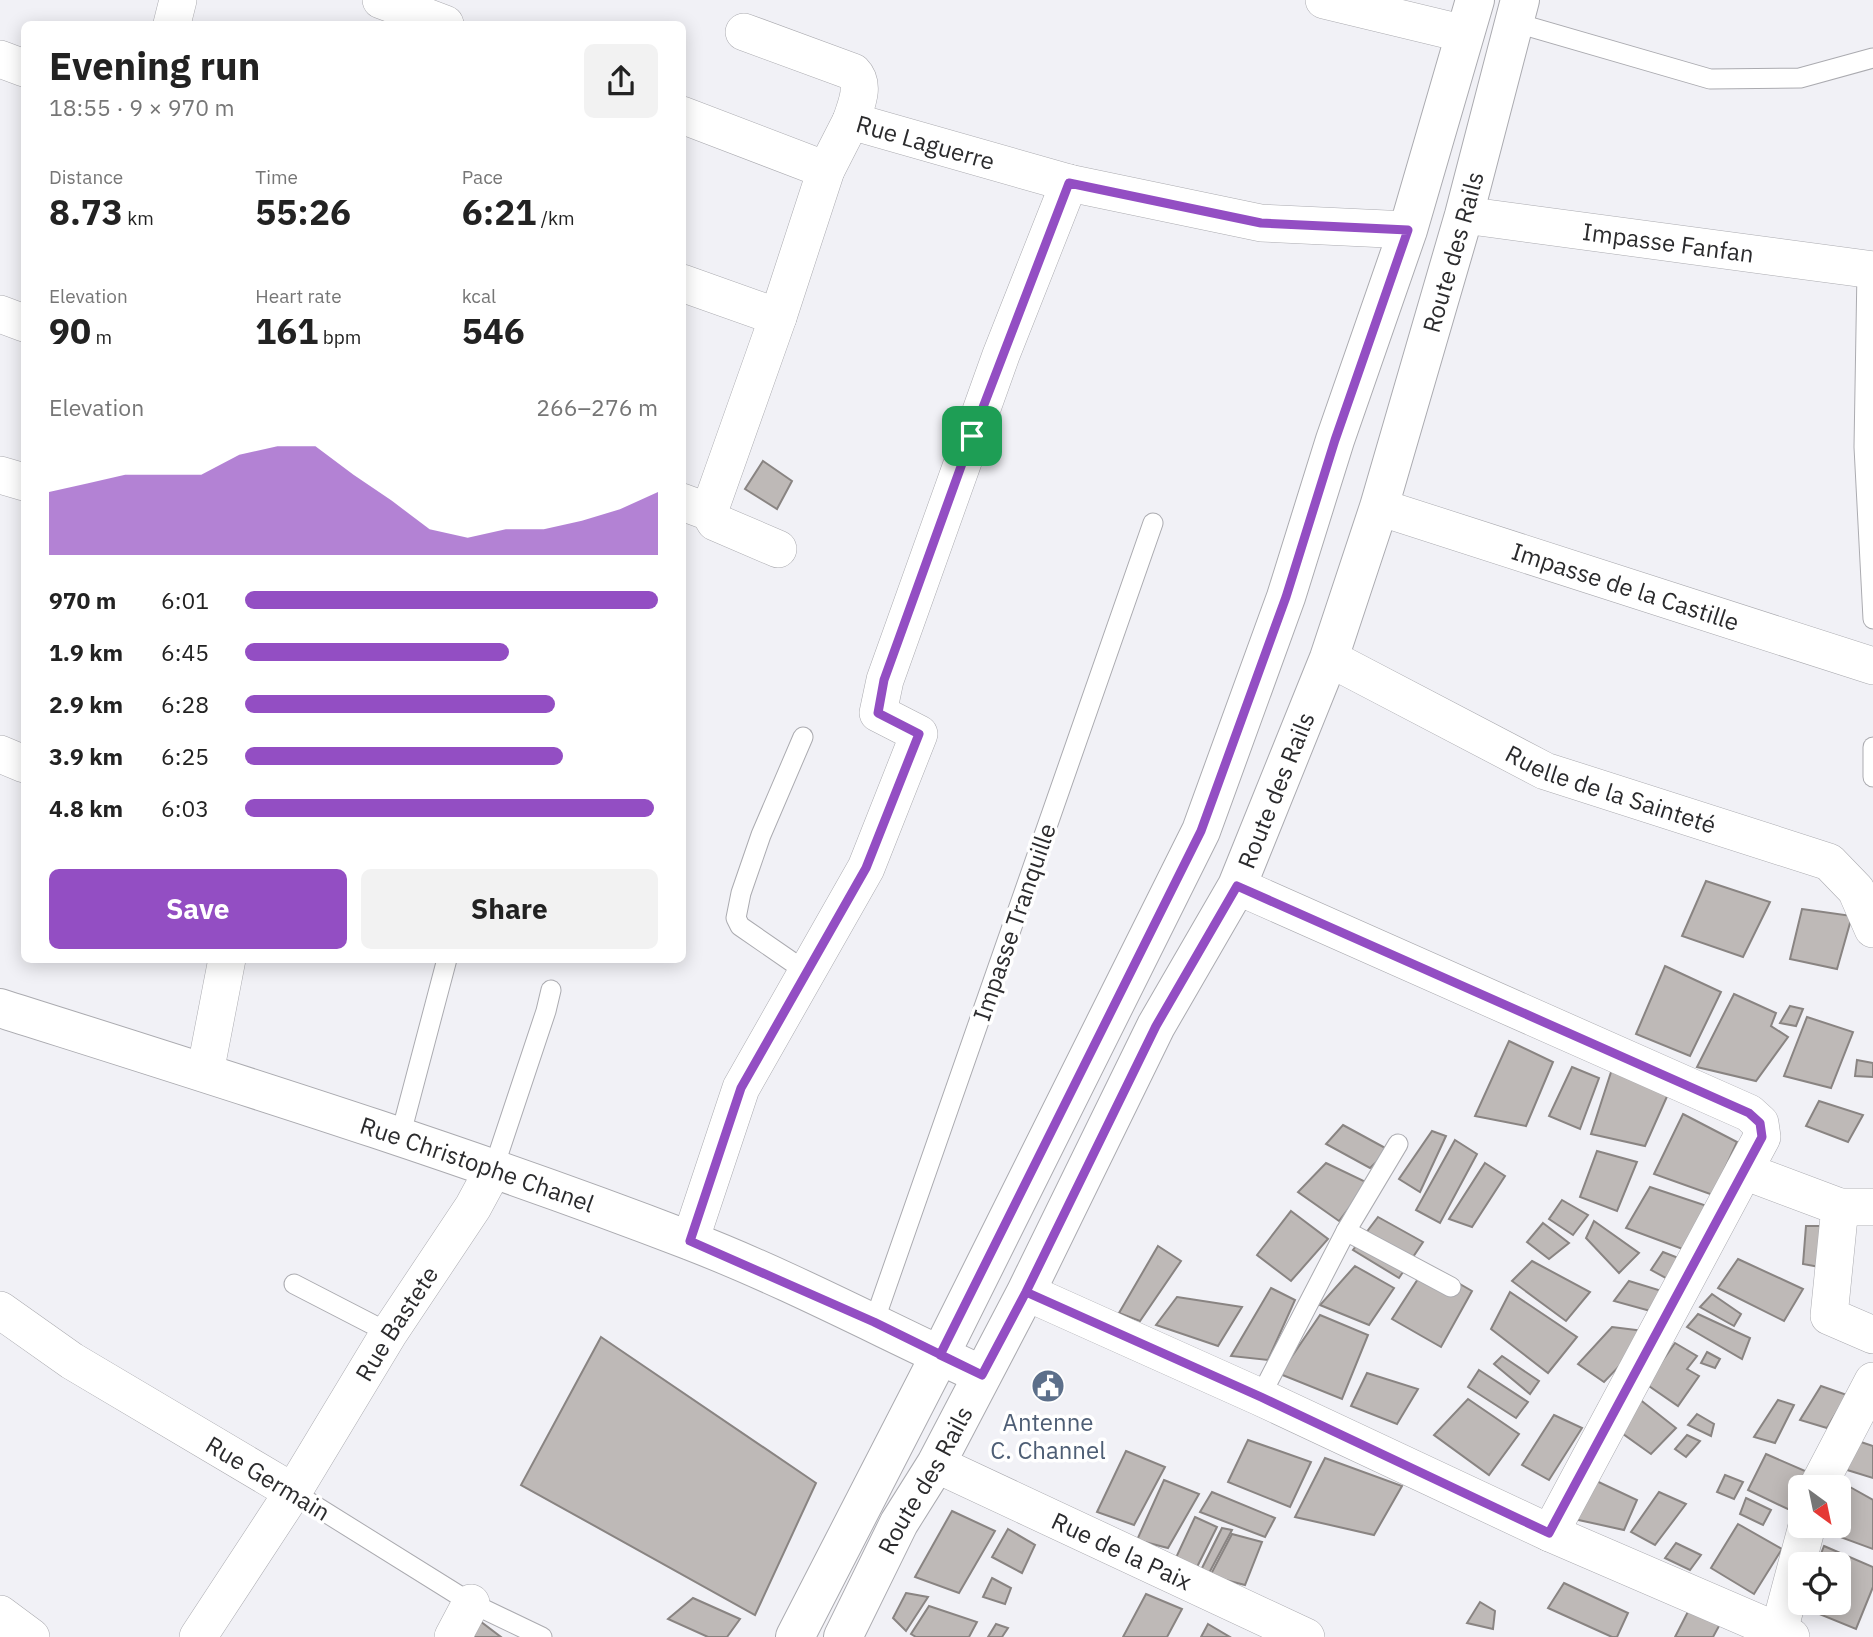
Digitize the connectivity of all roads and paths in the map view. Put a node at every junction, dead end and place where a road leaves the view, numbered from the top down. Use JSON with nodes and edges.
{"nodes":[{"id":1,"x":178,"y":0,"type":"edge"},
{"id":2,"x":381,"y":0,"type":"edge"},
{"id":3,"x":1324,"y":0,"type":"edge"},
{"id":4,"x":1517,"y":11,"type":"edge"},
{"id":5,"x":1470,"y":17,"type":"edge"},
{"id":6,"x":173,"y":21,"type":"edge"},
{"id":7,"x":437,"y":21,"type":"edge"},
{"id":8,"x":744,"y":32,"type":"dead end"},
{"id":9,"x":1873,"y":58,"type":"edge"},
{"id":10,"x":0,"y":59,"type":"edge"},
{"id":11,"x":21,"y":67,"type":"edge"},
{"id":12,"x":686,"y":117,"type":"edge"},
{"id":13,"x":851,"y":121,"type":"junction"},
{"id":14,"x":826,"y":170,"type":"junction"},
{"id":15,"x":1069,"y":183,"type":"junction"},
{"id":16,"x":1464,"y":215,"type":"junction"},
{"id":17,"x":1408,"y":230,"type":"junction"},
{"id":18,"x":1870,"y":270,"type":"edge"},
{"id":19,"x":686,"y":285,"type":"edge"},
{"id":20,"x":0,"y":314,"type":"edge"},
{"id":21,"x":778,"y":317,"type":"junction"},
{"id":22,"x":21,"y":322,"type":"edge"},
{"id":23,"x":1869,"y":448,"type":"edge"},
{"id":24,"x":0,"y":475,"type":"edge"},
{"id":25,"x":21,"y":481,"type":"edge"},
{"id":26,"x":696,"y":507,"type":"edge"},
{"id":27,"x":1379,"y":507,"type":"junction"},
{"id":28,"x":1153,"y":523,"type":"dead end"},
{"id":29,"x":778,"y":549,"type":"dead end"},
{"id":30,"x":1873,"y":619,"type":"edge"},
{"id":31,"x":1329,"y":658,"type":"junction"},
{"id":32,"x":1873,"y":666,"type":"edge"},
{"id":33,"x":803,"y":737,"type":"dead end"},
{"id":34,"x":1873,"y":747,"type":"edge"},
{"id":35,"x":0,"y":754,"type":"edge"},
{"id":36,"x":21,"y":763,"type":"edge"},
{"id":37,"x":1873,"y":777,"type":"edge"},
{"id":38,"x":1237,"y":886,"type":"junction"},
{"id":39,"x":1873,"y":929,"type":"edge"},
{"id":40,"x":226,"y":963,"type":"edge"},
{"id":41,"x":446,"y":963,"type":"edge"},
{"id":42,"x":808,"y":974,"type":"junction"},
{"id":43,"x":551,"y":990,"type":"dead end"},
{"id":44,"x":0,"y":1008,"type":"edge"},
{"id":45,"x":205,"y":1073,"type":"junction"},
{"id":46,"x":400,"y":1137,"type":"junction"},
{"id":47,"x":1398,"y":1144,"type":"dead end"},
{"id":48,"x":493,"y":1170,"type":"junction"},
{"id":49,"x":1744,"y":1171,"type":"junction"},
{"id":50,"x":1856,"y":1207,"type":"edge"},
{"id":51,"x":1346,"y":1231,"type":"junction"},
{"id":52,"x":690,"y":1241,"type":"junction"},
{"id":53,"x":294,"y":1284,"type":"dead end"},
{"id":54,"x":1451,"y":1287,"type":"dead end"},
{"id":55,"x":1026,"y":1292,"type":"junction"},
{"id":56,"x":0,"y":1310,"type":"edge"},
{"id":57,"x":874,"y":1322,"type":"junction"},
{"id":58,"x":389,"y":1333,"type":"junction"},
{"id":59,"x":1873,"y":1335,"type":"edge"},
{"id":60,"x":940,"y":1355,"type":"junction"},
{"id":61,"x":982,"y":1375,"type":"junction"},
{"id":62,"x":1873,"y":1381,"type":"edge"},
{"id":63,"x":1261,"y":1397,"type":"junction"},
{"id":64,"x":936,"y":1464,"type":"junction"},
{"id":65,"x":1824,"y":1475,"type":"edge"},
{"id":66,"x":293,"y":1492,"type":"junction"},
{"id":67,"x":1549,"y":1533,"type":"junction"},
{"id":68,"x":1805,"y":1538,"type":"edge"},
{"id":69,"x":471,"y":1603,"type":"junction"},
{"id":70,"x":0,"y":1614,"type":"edge"},
{"id":71,"x":1248,"y":1625,"type":"edge"},
{"id":72,"x":1785,"y":1634,"type":"edge"},
{"id":73,"x":31,"y":1637,"type":"edge"},
{"id":74,"x":198,"y":1637,"type":"edge"},
{"id":75,"x":453,"y":1637,"type":"edge"},
{"id":76,"x":541,"y":1637,"type":"edge"},
{"id":77,"x":795,"y":1637,"type":"edge"},
{"id":78,"x":843,"y":1637,"type":"edge"},
{"id":79,"x":1306,"y":1637,"type":"edge"}],
"edges":[{"from":1,"to":6,"type":"street"},
{"from":2,"to":7,"type":"street"},
{"from":3,"to":5,"type":"street"},
{"from":4,"to":9,"type":"lane"},
{"from":4,"to":16,"type":"main road","name":"Route des Rails"},
{"from":5,"to":17,"type":"main road","name":"Route des Rails"},
{"from":8,"to":13,"type":"street"},
{"from":10,"to":11,"type":"street"},
{"from":12,"to":14,"type":"street"},
{"from":13,"to":14,"type":"street","name":"Rue Laguerre"},
{"from":13,"to":15,"type":"street","name":"Rue Laguerre"},
{"from":14,"to":21,"type":"street","name":"Rue Laguerre"},
{"from":15,"to":17,"type":"street","name":"Rue Laguerre"},
{"from":15,"to":42,"type":"street"},
{"from":16,"to":18,"type":"street","name":"Impasse Fanfan"},
{"from":16,"to":27,"type":"main road","name":"Route des Rails"},
{"from":17,"to":60,"type":"main road","name":"Route des Rails"},
{"from":18,"to":23,"type":"lane"},
{"from":19,"to":21,"type":"street"},
{"from":20,"to":22,"type":"street"},
{"from":21,"to":26,"type":"street","name":"Rue Laguerre"},
{"from":23,"to":30,"type":"lane"},
{"from":24,"to":25,"type":"street"},
{"from":26,"to":29,"type":"street"},
{"from":27,"to":31,"type":"main road","name":"Route des Rails"},
{"from":27,"to":32,"type":"street","name":"Impasse de la Castille"},
{"from":28,"to":57,"type":"lane","name":"Impasse Tranquille"},
{"from":31,"to":38,"type":"main road","name":"Route des Rails"},
{"from":31,"to":39,"type":"street","name":"Ruelle de la Sainteté"},
{"from":33,"to":42,"type":"lane"},
{"from":34,"to":37,"type":"lane"},
{"from":35,"to":36,"type":"street"},
{"from":38,"to":49,"type":"street"},
{"from":38,"to":55,"type":"main road","name":"Route des Rails"},
{"from":40,"to":45,"type":"street"},
{"from":41,"to":46,"type":"lane"},
{"from":42,"to":52,"type":"street"},
{"from":43,"to":48,"type":"lane","name":"Rue Bastete"},
{"from":44,"to":45,"type":"main road","name":"Rue Christophe Chanel"},
{"from":45,"to":46,"type":"main road","name":"Rue Christophe Chanel"},
{"from":46,"to":48,"type":"main road","name":"Rue Christophe Chanel"},
{"from":47,"to":51,"type":"lane"},
{"from":48,"to":52,"type":"main road","name":"Rue Christophe Chanel"},
{"from":48,"to":58,"type":"street","name":"Rue Bastete"},
{"from":49,"to":50,"type":"street"},
{"from":49,"to":67,"type":"street"},
{"from":50,"to":59,"type":"street"},
{"from":51,"to":54,"type":"lane"},
{"from":51,"to":63,"type":"lane"},
{"from":52,"to":57,"type":"main road","name":"Rue Christophe Chanel"},
{"from":53,"to":58,"type":"lane"},
{"from":55,"to":61,"type":"main road","name":"Route des Rails"},
{"from":55,"to":63,"type":"street"},
{"from":56,"to":66,"type":"street","name":"Rue Germain"},
{"from":57,"to":60,"type":"main road","name":"Rue Christophe Chanel"},
{"from":58,"to":66,"type":"street","name":"Rue Bastete"},
{"from":60,"to":61,"type":"main road","name":"Rue Christophe Chanel"},
{"from":60,"to":77,"type":"main road","name":"Route des Rails"},
{"from":61,"to":64,"type":"main road","name":"Route des Rails"},
{"from":62,"to":65,"type":"street"},
{"from":63,"to":67,"type":"street"},
{"from":64,"to":71,"type":"street","name":"Rue de la Paix"},
{"from":64,"to":78,"type":"main road","name":"Route des Rails"},
{"from":66,"to":69,"type":"lane","name":"Rue Germain"},
{"from":66,"to":74,"type":"street","name":"Rue Bastete"},
{"from":67,"to":72,"type":"street"},
{"from":68,"to":72,"type":"street"},
{"from":69,"to":75,"type":"street"},
{"from":69,"to":76,"type":"lane","name":"Rue Germain"},
{"from":70,"to":73,"type":"street"},
{"from":71,"to":79,"type":"street","name":"Rue de la Paix"}]}
